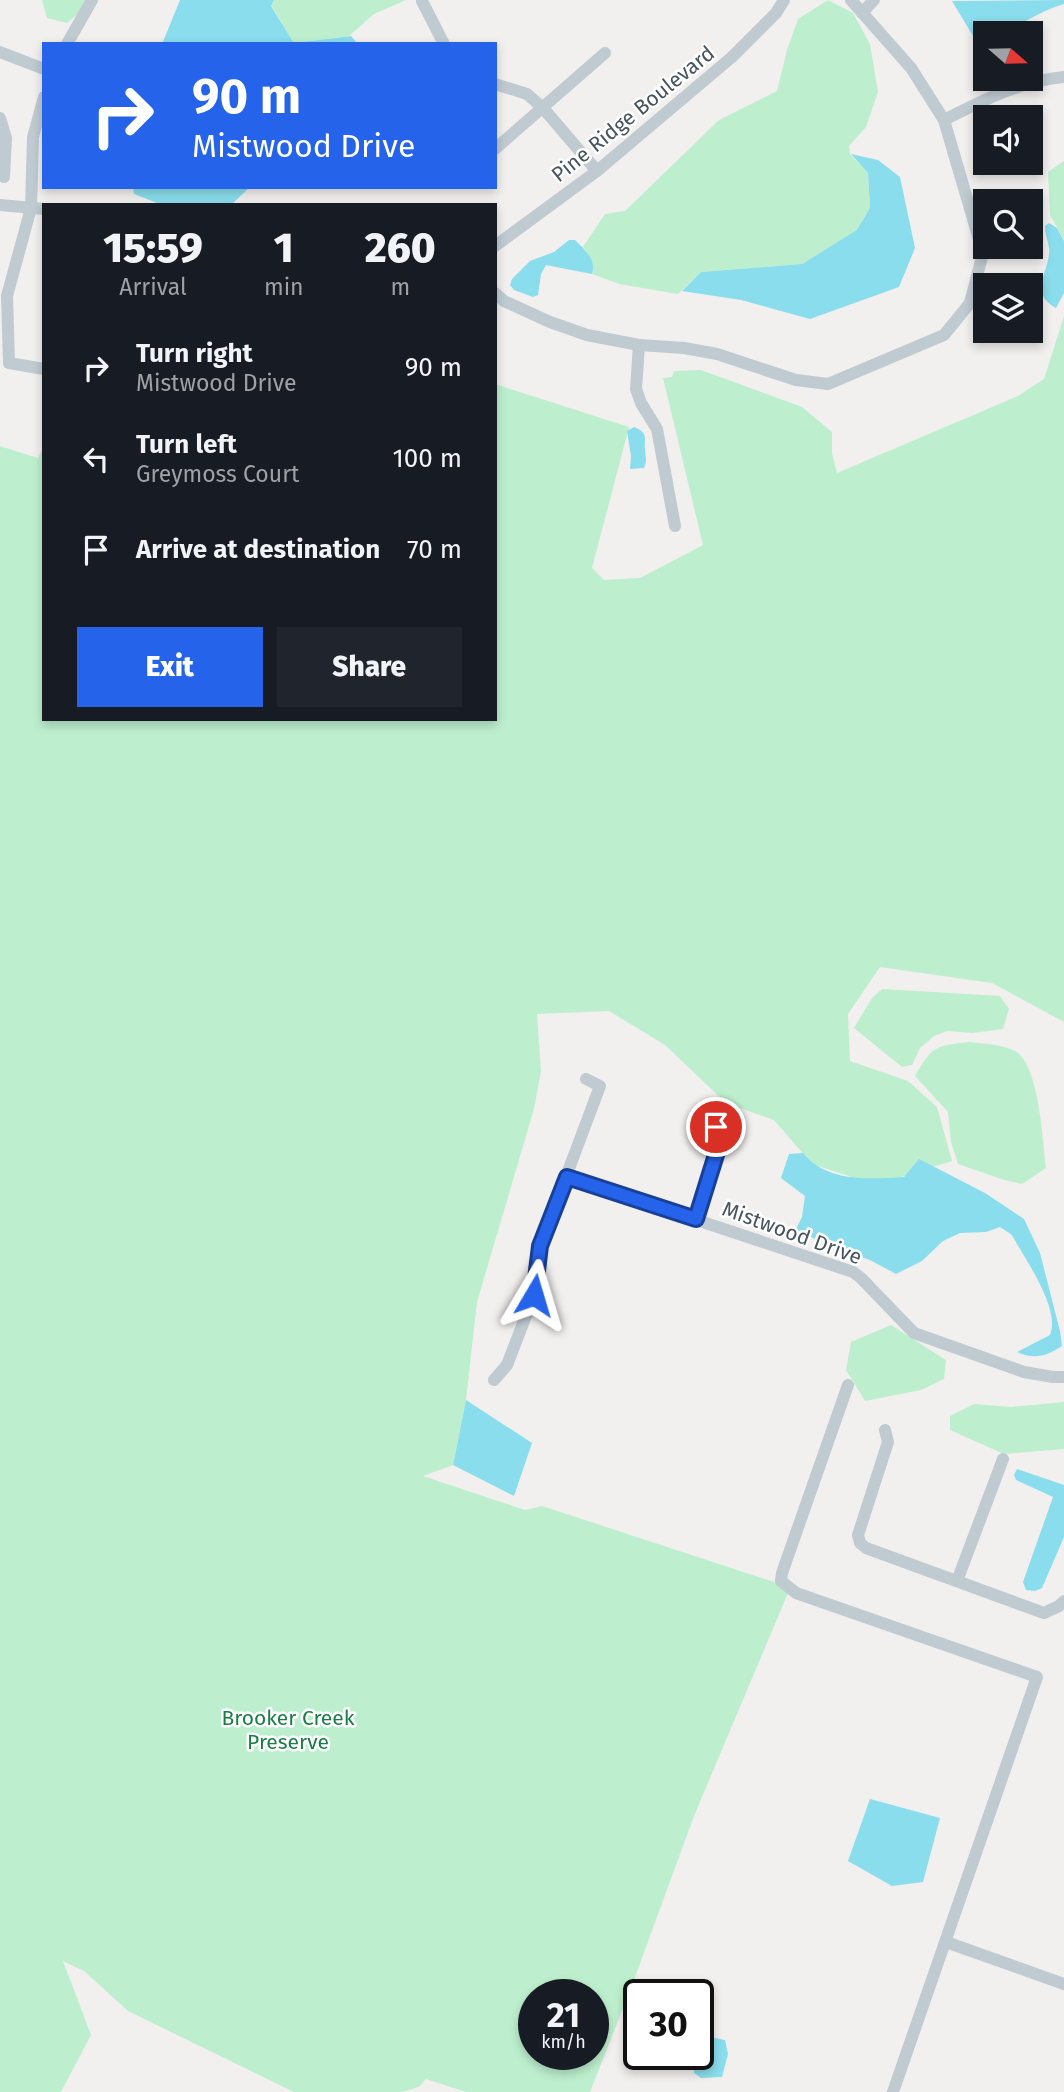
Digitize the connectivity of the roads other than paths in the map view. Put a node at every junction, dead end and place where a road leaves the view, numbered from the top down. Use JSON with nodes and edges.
{"nodes":[{"id":1,"x":92,"y":0,"type":"edge"},
{"id":2,"x":784,"y":0,"type":"edge"},
{"id":3,"x":840,"y":0,"type":"edge"},
{"id":4,"x":851,"y":0,"type":"edge"},
{"id":5,"x":874,"y":0,"type":"edge"},
{"id":6,"x":422,"y":1,"type":"edge"},
{"id":7,"x":862,"y":13,"type":"junction"},
{"id":8,"x":68,"y":42,"type":"edge"},
{"id":9,"x":443,"y":42,"type":"edge"},
{"id":10,"x":0,"y":52,"type":"edge"},
{"id":11,"x":606,"y":53,"type":"dead end"},
{"id":12,"x":42,"y":68,"type":"edge"},
{"id":13,"x":1064,"y":77,"type":"edge"},
{"id":14,"x":497,"y":85,"type":"edge"},
{"id":15,"x":42,"y":104,"type":"edge"},
{"id":16,"x":543,"y":108,"type":"junction"},
{"id":17,"x":0,"y":118,"type":"edge"},
{"id":18,"x":944,"y":120,"type":"junction"},
{"id":19,"x":497,"y":147,"type":"edge"},
{"id":20,"x":597,"y":171,"type":"junction"},
{"id":21,"x":4,"y":177,"type":"dead end"},
{"id":22,"x":0,"y":205,"type":"edge"},
{"id":23,"x":37,"y":208,"type":"edge"},
{"id":24,"x":497,"y":245,"type":"edge"},
{"id":25,"x":497,"y":295,"type":"edge"},
{"id":26,"x":639,"y":345,"type":"junction"},
{"id":27,"x":42,"y":369,"type":"edge"},
{"id":28,"x":675,"y":526,"type":"dead end"},
{"id":29,"x":586,"y":1079,"type":"dead end"},
{"id":30,"x":716,"y":1127,"type":"dead end"},
{"id":31,"x":567,"y":1177,"type":"junction"},
{"id":32,"x":696,"y":1219,"type":"junction"},
{"id":33,"x":1064,"y":1377,"type":"edge"},
{"id":34,"x":494,"y":1380,"type":"dead end"},
{"id":35,"x":848,"y":1385,"type":"dead end"},
{"id":36,"x":884,"y":1430,"type":"dead end"},
{"id":37,"x":1003,"y":1460,"type":"dead end"},
{"id":38,"x":957,"y":1581,"type":"junction"},
{"id":39,"x":1064,"y":1601,"type":"edge"},
{"id":40,"x":946,"y":1942,"type":"junction"},
{"id":41,"x":1064,"y":1984,"type":"edge"},
{"id":42,"x":893,"y":2092,"type":"edge"}],
"edges":[{"from":1,"to":8,"type":"street"},
{"from":2,"to":20,"type":"street","name":"Pine Ridge Boulevard"},
{"from":3,"to":7,"type":"street"},
{"from":4,"to":7,"type":"street"},
{"from":5,"to":7,"type":"street"},
{"from":6,"to":9,"type":"street"},
{"from":7,"to":18,"type":"street"},
{"from":10,"to":12,"type":"street"},
{"from":11,"to":16,"type":"street"},
{"from":13,"to":18,"type":"street"},
{"from":14,"to":16,"type":"street"},
{"from":15,"to":23,"type":"street"},
{"from":16,"to":19,"type":"street"},
{"from":16,"to":20,"type":"street"},
{"from":17,"to":21,"type":"street"},
{"from":18,"to":26,"type":"street"},
{"from":20,"to":24,"type":"street","name":"Pine Ridge Boulevard"},
{"from":22,"to":23,"type":"street"},
{"from":23,"to":27,"type":"street"},
{"from":25,"to":26,"type":"street"},
{"from":26,"to":28,"type":"street"},
{"from":29,"to":31,"type":"street"},
{"from":30,"to":32,"type":"street"},
{"from":31,"to":32,"type":"street","name":"Mistwood Drive"},
{"from":31,"to":34,"type":"street"},
{"from":32,"to":33,"type":"street","name":"Mistwood Drive"},
{"from":35,"to":40,"type":"street"},
{"from":36,"to":38,"type":"street"},
{"from":37,"to":38,"type":"street"},
{"from":38,"to":39,"type":"street"},
{"from":40,"to":41,"type":"street"},
{"from":40,"to":42,"type":"street"}]}
